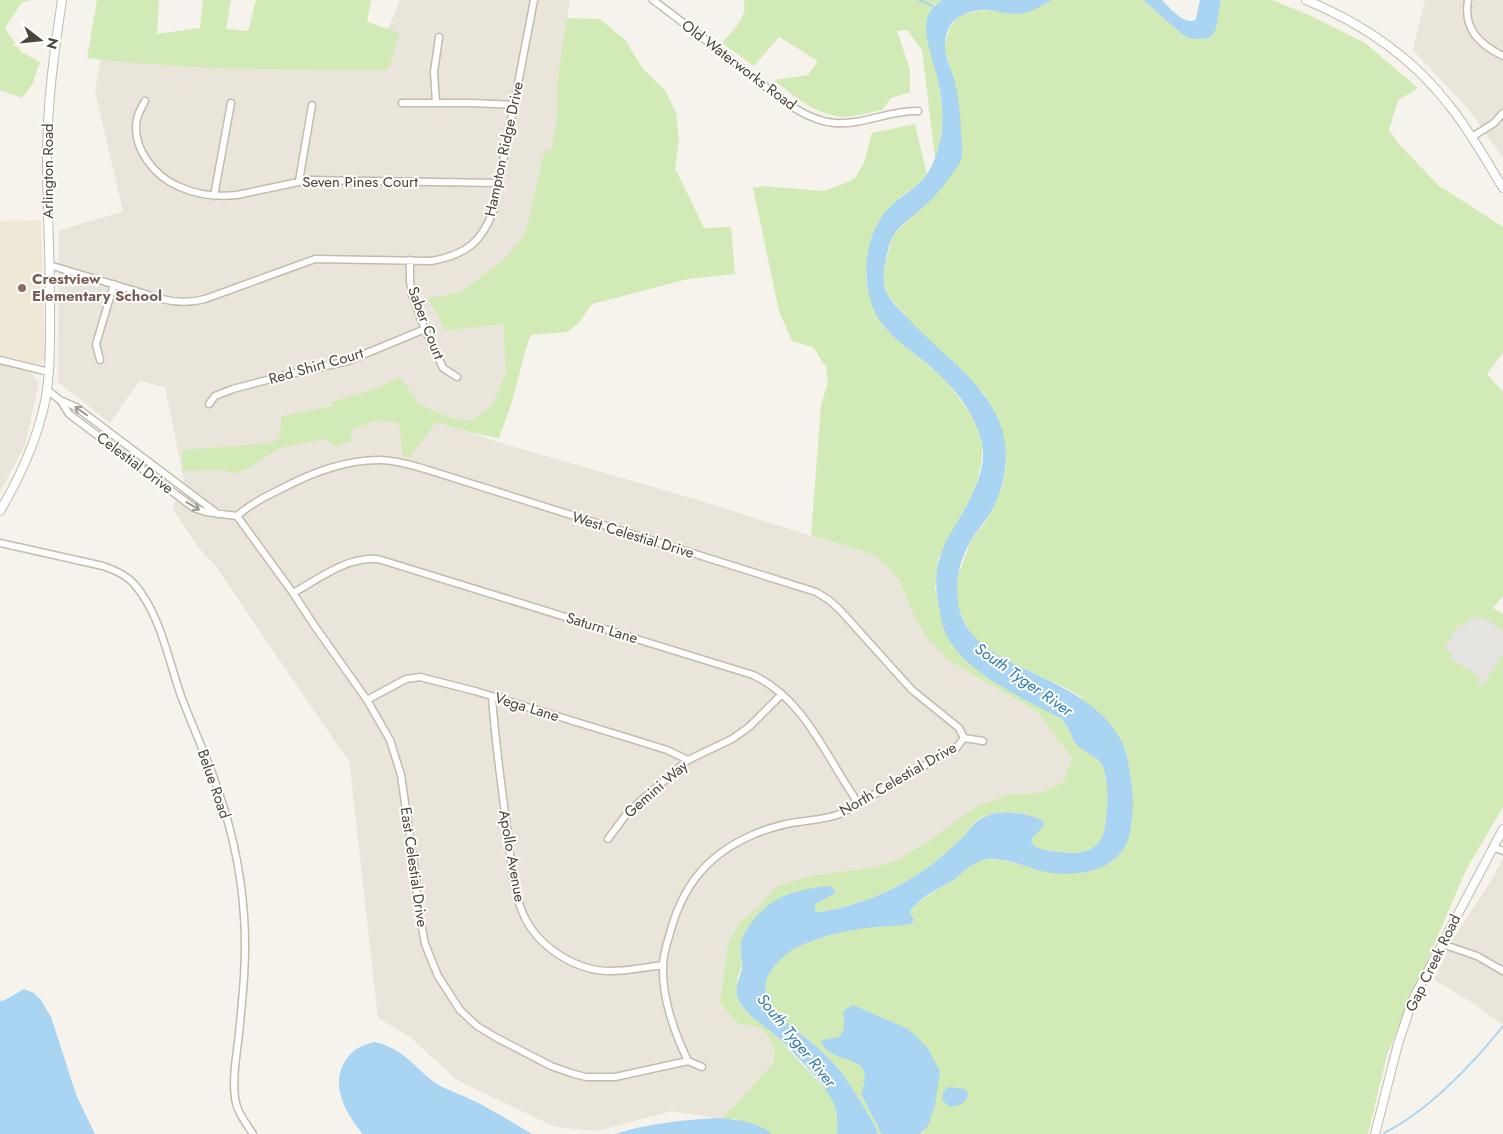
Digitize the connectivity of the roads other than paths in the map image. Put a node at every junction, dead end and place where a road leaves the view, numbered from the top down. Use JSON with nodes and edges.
{"nodes":[{"id":1,"x":62,"y":0,"type":"edge"},
{"id":2,"x":534,"y":0,"type":"edge"},
{"id":3,"x":652,"y":0,"type":"edge"},
{"id":4,"x":1306,"y":0,"type":"edge"},
{"id":5,"x":1468,"y":0,"type":"edge"},
{"id":6,"x":439,"y":37,"type":"dead end"},
{"id":7,"x":1503,"y":56,"type":"edge"},
{"id":8,"x":145,"y":102,"type":"dead end"},
{"id":9,"x":231,"y":103,"type":"dead end"},
{"id":10,"x":402,"y":103,"type":"dead end"},
{"id":11,"x":436,"y":103,"type":"junction"},
{"id":12,"x":312,"y":105,"type":"dead end"},
{"id":13,"x":514,"y":105,"type":"junction"},
{"id":14,"x":918,"y":111,"type":"dead end"},
{"id":15,"x":1503,"y":113,"type":"edge"},
{"id":16,"x":1472,"y":137,"type":"junction"},
{"id":17,"x":299,"y":181,"type":"junction"},
{"id":18,"x":498,"y":183,"type":"junction"},
{"id":19,"x":1503,"y":188,"type":"edge"},
{"id":20,"x":214,"y":196,"type":"junction"},
{"id":21,"x":410,"y":260,"type":"junction"},
{"id":22,"x":49,"y":265,"type":"junction"},
{"id":23,"x":114,"y":284,"type":"junction"},
{"id":24,"x":425,"y":329,"type":"junction"},
{"id":25,"x":0,"y":360,"type":"edge"},
{"id":26,"x":100,"y":360,"type":"dead end"},
{"id":27,"x":49,"y":372,"type":"junction"},
{"id":28,"x":458,"y":377,"type":"dead end"},
{"id":29,"x":47,"y":390,"type":"junction"},
{"id":30,"x":60,"y":400,"type":"junction"},
{"id":31,"x":209,"y":404,"type":"dead end"},
{"id":32,"x":0,"y":511,"type":"edge"},
{"id":33,"x":218,"y":514,"type":"junction"},
{"id":34,"x":237,"y":516,"type":"junction"},
{"id":35,"x":0,"y":543,"type":"edge"},
{"id":36,"x":294,"y":593,"type":"junction"},
{"id":37,"x":782,"y":694,"type":"junction"},
{"id":38,"x":492,"y":696,"type":"junction"},
{"id":39,"x":367,"y":700,"type":"junction"},
{"id":40,"x":964,"y":738,"type":"junction"},
{"id":41,"x":983,"y":741,"type":"dead end"},
{"id":42,"x":688,"y":760,"type":"junction"},
{"id":43,"x":859,"y":804,"type":"junction"},
{"id":44,"x":1503,"y":829,"type":"edge"},
{"id":45,"x":608,"y":839,"type":"dead end"},
{"id":46,"x":1493,"y":847,"type":"junction"},
{"id":47,"x":1503,"y":851,"type":"edge"},
{"id":48,"x":1442,"y":944,"type":"junction"},
{"id":49,"x":663,"y":965,"type":"junction"},
{"id":50,"x":1503,"y":971,"type":"edge"},
{"id":51,"x":688,"y":1061,"type":"junction"},
{"id":52,"x":702,"y":1067,"type":"dead end"},
{"id":53,"x":253,"y":1134,"type":"edge"},
{"id":54,"x":1375,"y":1134,"type":"edge"}],
"edges":[{"from":1,"to":22,"type":"street","name":"Arlington Road"},
{"from":2,"to":13,"type":"street","name":"Hampton Ridge Drive"},
{"from":3,"to":14,"type":"street","name":"Old Waterworks Road"},
{"from":4,"to":16,"type":"street"},
{"from":5,"to":7,"type":"street"},
{"from":6,"to":11,"type":"street"},
{"from":8,"to":20,"type":"street","name":"Seven Pines Court"},
{"from":9,"to":20,"type":"street"},
{"from":10,"to":11,"type":"street"},
{"from":11,"to":13,"type":"street"},
{"from":12,"to":17,"type":"street"},
{"from":13,"to":18,"type":"street","name":"Hampton Ridge Drive"},
{"from":15,"to":16,"type":"street"},
{"from":16,"to":19,"type":"street"},
{"from":17,"to":18,"type":"street","name":"Seven Pines Court"},
{"from":17,"to":20,"type":"street","name":"Seven Pines Court"},
{"from":18,"to":21,"type":"street","name":"Hampton Ridge Drive"},
{"from":21,"to":23,"type":"street","name":"Hampton Ridge Drive"},
{"from":21,"to":24,"type":"street","name":"Saber Court"},
{"from":22,"to":23,"type":"street","name":"Hampton Ridge Drive"},
{"from":22,"to":27,"type":"street","name":"Arlington Road"},
{"from":23,"to":26,"type":"street"},
{"from":24,"to":28,"type":"street","name":"Saber Court"},
{"from":24,"to":31,"type":"street","name":"Red Shirt Court"},
{"from":25,"to":27,"type":"street"},
{"from":27,"to":29,"type":"street","name":"Arlington Road"},
{"from":29,"to":30,"type":"street","name":"Celestial Drive"},
{"from":29,"to":32,"type":"street","name":"Arlington Road"},
{"from":33,"to":30,"type":"street","name":"Celestial Drive","one_way":true},
{"from":30,"to":33,"type":"street","name":"Celestial Drive","one_way":true},
{"from":33,"to":34,"type":"street","name":"Celestial Drive"},
{"from":34,"to":36,"type":"street","name":"East Celestial Drive"},
{"from":34,"to":40,"type":"street","name":"West Celestial Drive"},
{"from":35,"to":53,"type":"street","name":"Belue Road"},
{"from":36,"to":37,"type":"street","name":"Saturn Lane"},
{"from":36,"to":39,"type":"street","name":"East Celestial Drive"},
{"from":37,"to":42,"type":"street","name":"Gemini Way"},
{"from":37,"to":43,"type":"street","name":"Saturn Lane"},
{"from":38,"to":39,"type":"street","name":"Vega Lane"},
{"from":38,"to":42,"type":"street","name":"Vega Lane"},
{"from":38,"to":49,"type":"street","name":"Apollo Avenue"},
{"from":39,"to":51,"type":"street","name":"East Celestial Drive"},
{"from":40,"to":41,"type":"street"},
{"from":40,"to":43,"type":"street","name":"North Celestial Drive"},
{"from":42,"to":45,"type":"street","name":"Gemini Way"},
{"from":43,"to":49,"type":"street","name":"North Celestial Drive"},
{"from":44,"to":46,"type":"street","name":"Gap Creek Road"},
{"from":46,"to":47,"type":"street"},
{"from":46,"to":48,"type":"street","name":"Gap Creek Road"},
{"from":48,"to":50,"type":"street"},
{"from":48,"to":54,"type":"street","name":"Gap Creek Road"},
{"from":49,"to":51,"type":"street","name":"North Celestial Drive"},
{"from":51,"to":52,"type":"street"}]}
